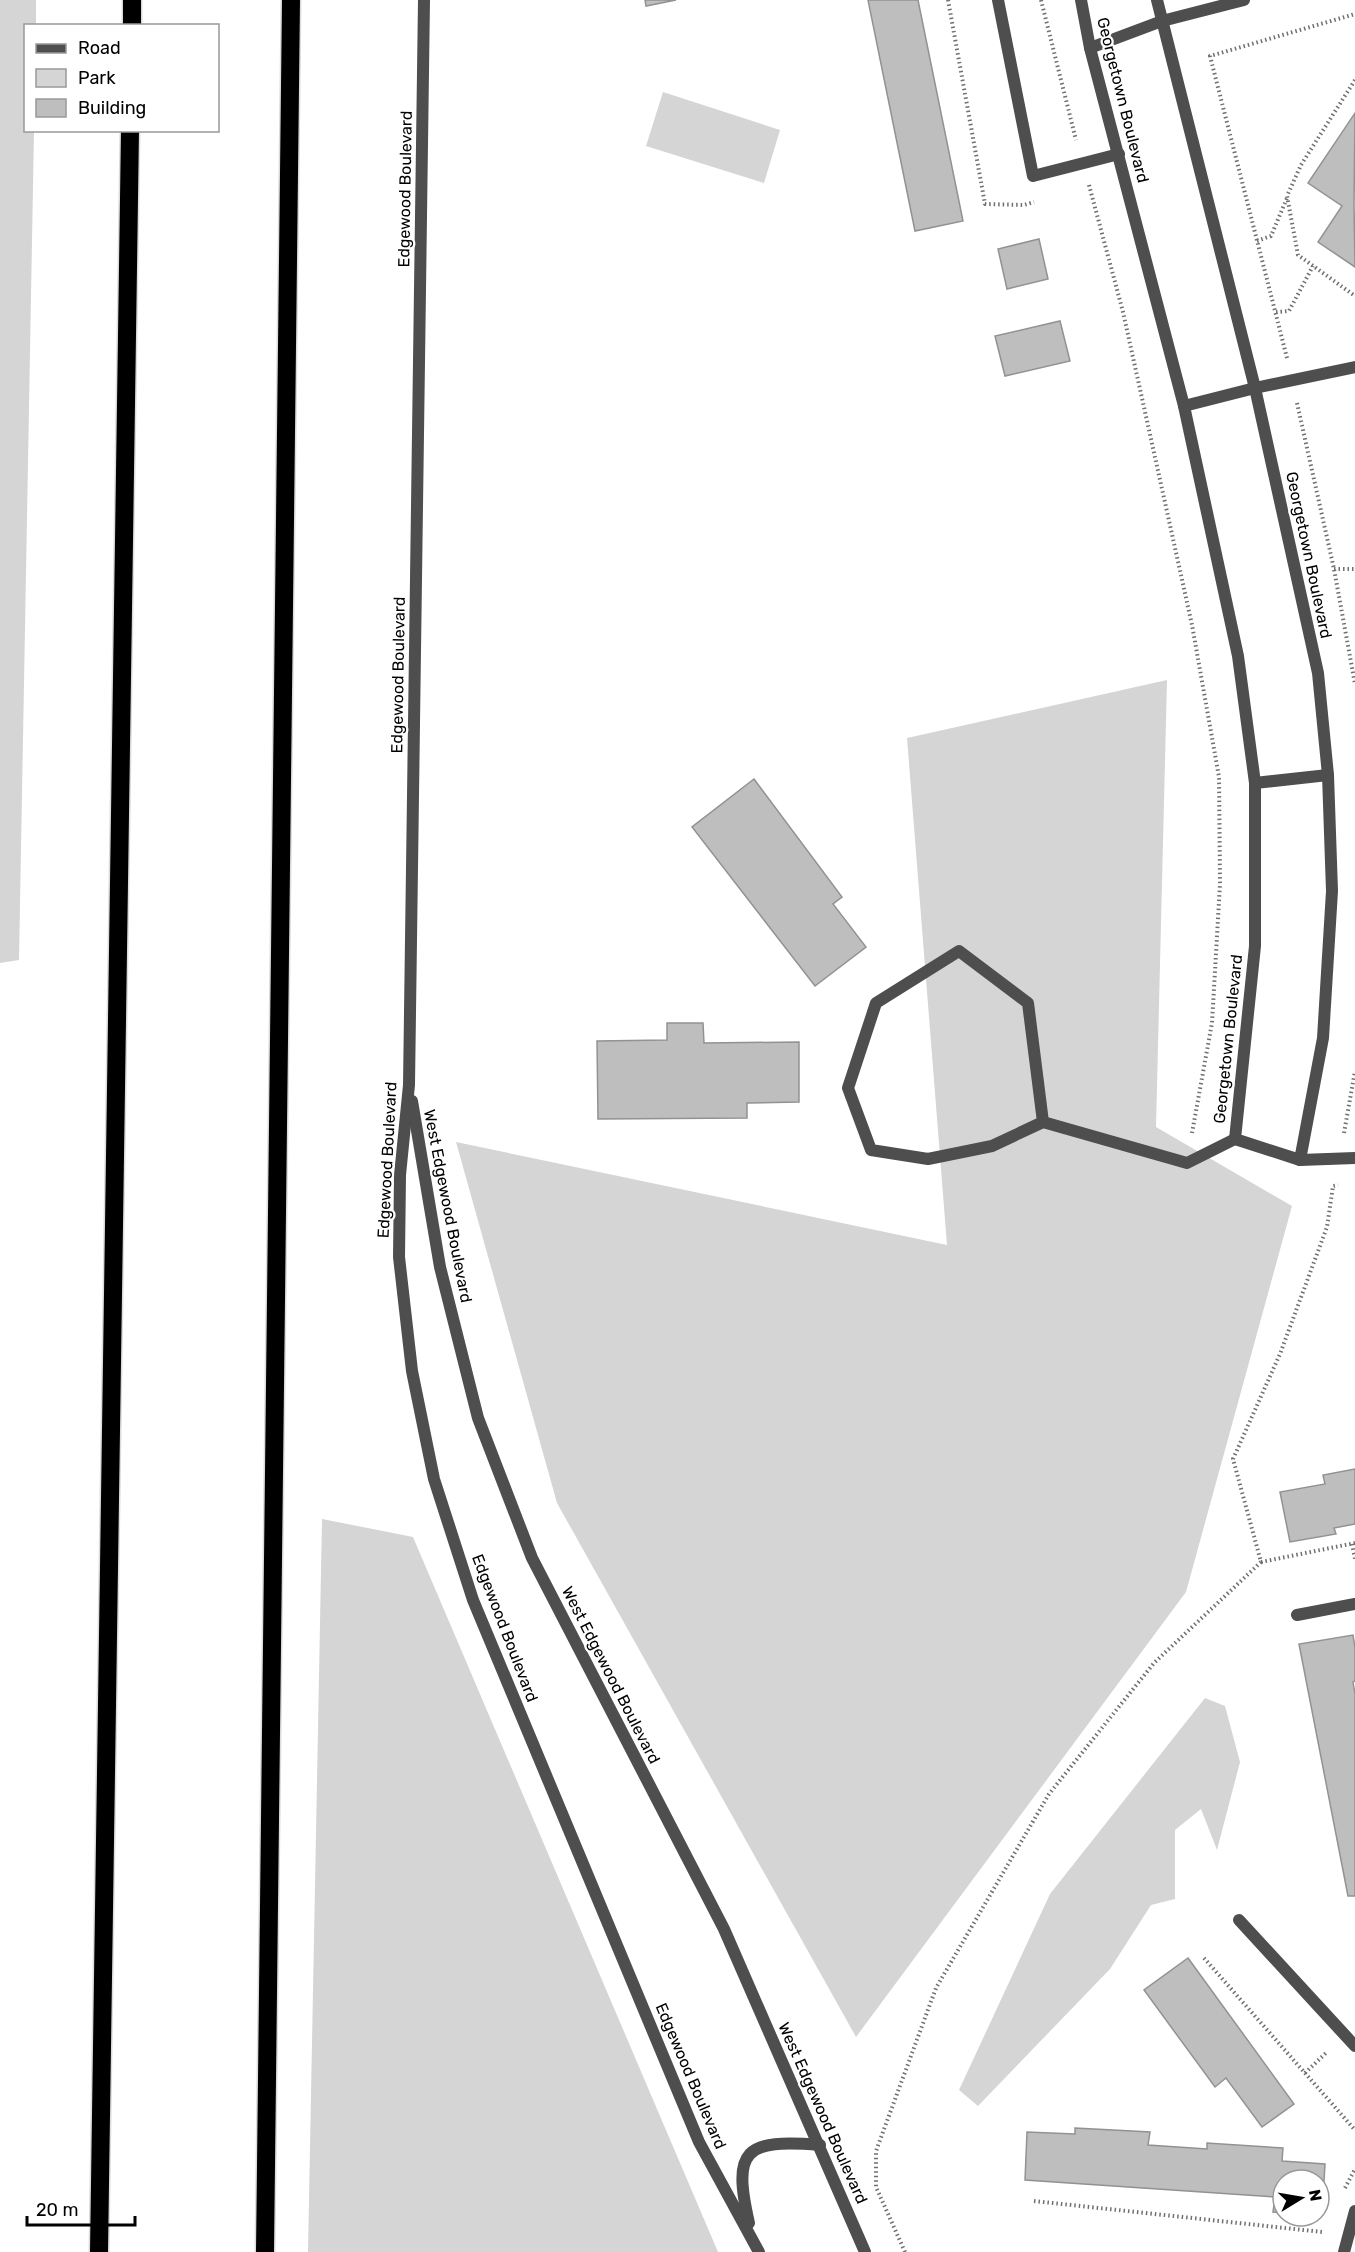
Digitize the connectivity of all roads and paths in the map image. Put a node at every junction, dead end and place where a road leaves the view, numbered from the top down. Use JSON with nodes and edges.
{"nodes":[{"id":1,"x":132,"y":0,"type":"edge"},
{"id":2,"x":291,"y":0,"type":"edge"},
{"id":3,"x":424,"y":0,"type":"edge"},
{"id":4,"x":948,"y":0,"type":"edge"},
{"id":5,"x":998,"y":0,"type":"edge"},
{"id":6,"x":1041,"y":0,"type":"edge"},
{"id":7,"x":1081,"y":0,"type":"edge"},
{"id":8,"x":1157,"y":0,"type":"edge"},
{"id":9,"x":1244,"y":0,"type":"edge"},
{"id":10,"x":1355,"y":15,"type":"edge"},
{"id":11,"x":1162,"y":21,"type":"junction"},
{"id":12,"x":132,"y":24,"type":"edge"},
{"id":13,"x":1090,"y":48,"type":"junction"},
{"id":14,"x":1355,"y":81,"type":"edge"},
{"id":15,"x":130,"y":132,"type":"edge"},
{"id":16,"x":1119,"y":154,"type":"junction"},
{"id":17,"x":1083,"y":164,"type":"junction"},
{"id":18,"x":1089,"y":185,"type":"junction"},
{"id":19,"x":1078,"y":189,"type":"dead end"},
{"id":20,"x":1287,"y":196,"type":"junction"},
{"id":21,"x":1046,"y":198,"type":"dead end"},
{"id":22,"x":1257,"y":241,"type":"junction"},
{"id":23,"x":1313,"y":266,"type":"junction"},
{"id":24,"x":1355,"y":296,"type":"edge"},
{"id":25,"x":1276,"y":312,"type":"junction"},
{"id":26,"x":1355,"y":367,"type":"edge"},
{"id":27,"x":1292,"y":380,"type":"junction"},
{"id":28,"x":1255,"y":388,"type":"junction"},
{"id":29,"x":1184,"y":406,"type":"junction"},
{"id":30,"x":1334,"y":569,"type":"junction"},
{"id":31,"x":1355,"y":569,"type":"edge"},
{"id":32,"x":1355,"y":684,"type":"edge"},
{"id":33,"x":1328,"y":775,"type":"junction"},
{"id":34,"x":1255,"y":783,"type":"junction"},
{"id":35,"x":1355,"y":1071,"type":"edge"},
{"id":36,"x":409,"y":1085,"type":"junction"},
{"id":37,"x":1043,"y":1122,"type":"junction"},
{"id":38,"x":1344,"y":1133,"type":"dead end"},
{"id":39,"x":1234,"y":1139,"type":"junction"},
{"id":40,"x":1355,"y":1158,"type":"edge"},
{"id":41,"x":1300,"y":1160,"type":"junction"},
{"id":42,"x":1187,"y":1163,"type":"junction"},
{"id":43,"x":1344,"y":1185,"type":"dead end"},
{"id":44,"x":1354,"y":1544,"type":"edge"},
{"id":45,"x":1355,"y":1559,"type":"edge"},
{"id":46,"x":1261,"y":1562,"type":"junction"},
{"id":47,"x":1355,"y":1604,"type":"edge"},
{"id":48,"x":1297,"y":1615,"type":"dead end"},
{"id":49,"x":1239,"y":1920,"type":"dead end"},
{"id":50,"x":1204,"y":1958,"type":"dead end"},
{"id":51,"x":1355,"y":2046,"type":"edge"},
{"id":52,"x":1355,"y":2130,"type":"edge"},
{"id":53,"x":820,"y":2145,"type":"junction"},
{"id":54,"x":1034,"y":2201,"type":"dead end"},
{"id":55,"x":1355,"y":2211,"type":"edge"},
{"id":56,"x":1322,"y":2232,"type":"dead end"},
{"id":57,"x":752,"y":2236,"type":"junction"},
{"id":58,"x":99,"y":2252,"type":"edge"},
{"id":59,"x":266,"y":2252,"type":"edge"},
{"id":60,"x":759,"y":2252,"type":"edge"},
{"id":61,"x":865,"y":2252,"type":"edge"},
{"id":62,"x":905,"y":2252,"type":"edge"},
{"id":63,"x":1344,"y":2252,"type":"edge"}],
"edges":[{"from":1,"to":12,"type":"highway"},
{"from":2,"to":59,"type":"highway"},
{"from":3,"to":36,"type":"street","name":"Edgewood Boulevard"},
{"from":4,"to":21,"type":"path"},
{"from":5,"to":17,"type":"street"},
{"from":6,"to":17,"type":"path"},
{"from":7,"to":13,"type":"street","name":"Georgetown Boulevard"},
{"from":8,"to":11,"type":"street","name":"Georgetown Boulevard"},
{"from":9,"to":11,"type":"street"},
{"from":10,"to":22,"type":"path"},
{"from":11,"to":13,"type":"street"},
{"from":11,"to":28,"type":"street","name":"Georgetown Boulevard"},
{"from":13,"to":16,"type":"street","name":"Georgetown Boulevard"},
{"from":14,"to":20,"type":"path"},
{"from":15,"to":58,"type":"highway"},
{"from":16,"to":17,"type":"street"},
{"from":16,"to":29,"type":"street","name":"Georgetown Boulevard"},
{"from":17,"to":18,"type":"path"},
{"from":18,"to":19,"type":"path"},
{"from":18,"to":42,"type":"path"},
{"from":20,"to":22,"type":"path"},
{"from":20,"to":23,"type":"path"},
{"from":22,"to":25,"type":"path"},
{"from":23,"to":24,"type":"path"},
{"from":23,"to":25,"type":"path"},
{"from":25,"to":27,"type":"path"},
{"from":26,"to":27,"type":"street"},
{"from":27,"to":28,"type":"street"},
{"from":27,"to":30,"type":"path"},
{"from":28,"to":29,"type":"street"},
{"from":28,"to":33,"type":"street","name":"Georgetown Boulevard"},
{"from":29,"to":34,"type":"street","name":"Georgetown Boulevard"},
{"from":30,"to":31,"type":"path"},
{"from":30,"to":32,"type":"path"},
{"from":33,"to":34,"type":"street"},
{"from":33,"to":41,"type":"street","name":"Georgetown Boulevard"},
{"from":34,"to":39,"type":"street","name":"Georgetown Boulevard"},
{"from":35,"to":38,"type":"path"},
{"from":36,"to":53,"type":"street","name":"West Edgewood Boulevard"},
{"from":36,"to":57,"type":"street","name":"Edgewood Boulevard"},
{"from":37,"to":37,"type":"street"},
{"from":37,"to":42,"type":"street"},
{"from":39,"to":41,"type":"street","name":"Georgetown Boulevard"},
{"from":39,"to":42,"type":"street"},
{"from":40,"to":41,"type":"street"},
{"from":43,"to":46,"type":"path"},
{"from":44,"to":45,"type":"path"},
{"from":44,"to":46,"type":"path"},
{"from":46,"to":62,"type":"path"},
{"from":47,"to":48,"type":"street"},
{"from":49,"to":51,"type":"street"},
{"from":50,"to":52,"type":"path"},
{"from":53,"to":57,"type":"street"},
{"from":53,"to":61,"type":"street","name":"West Edgewood Boulevard"},
{"from":54,"to":56,"type":"path"},
{"from":55,"to":63,"type":"street"},
{"from":57,"to":60,"type":"street","name":"Edgewood Boulevard"}]}
